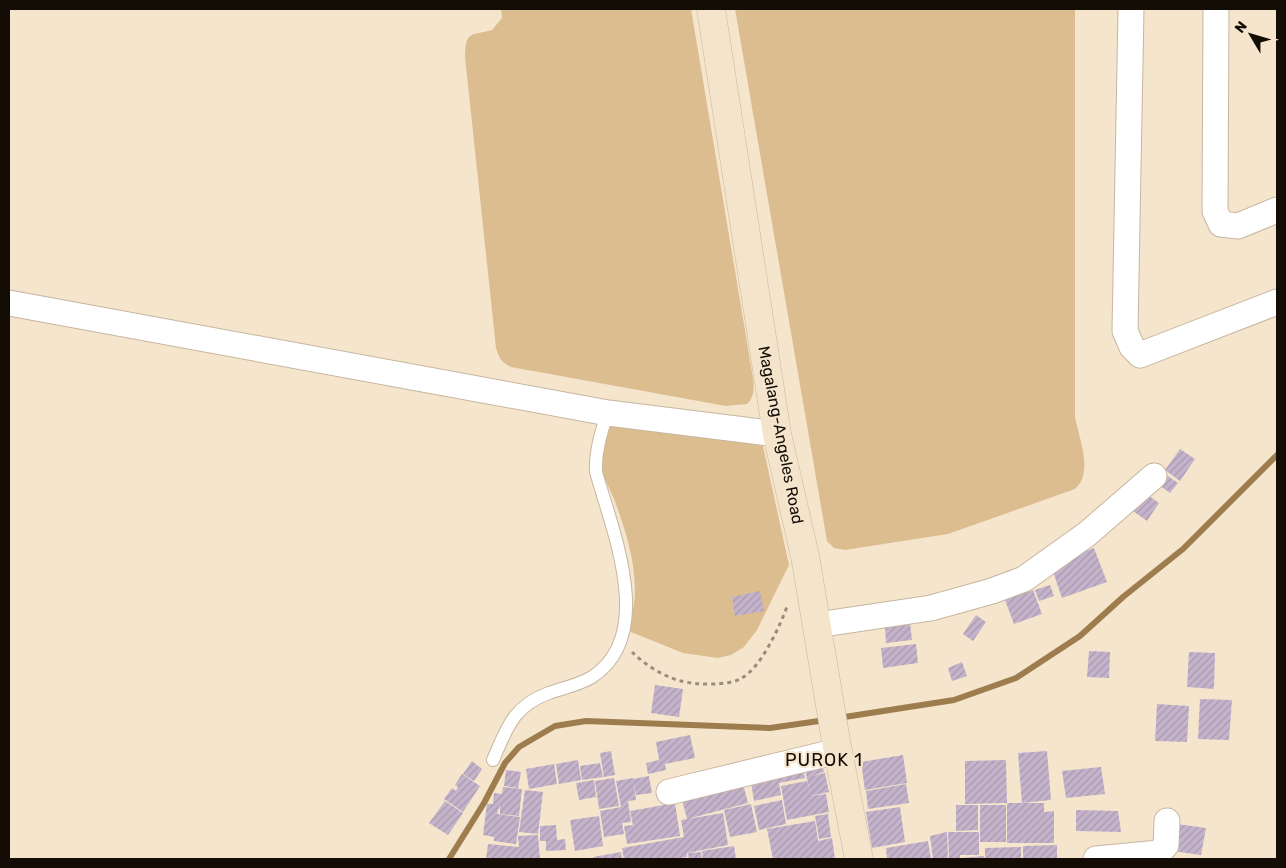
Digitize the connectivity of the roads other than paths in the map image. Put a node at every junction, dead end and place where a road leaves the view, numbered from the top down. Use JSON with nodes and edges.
{"nodes":[{"id":1,"x":711,"y":9,"type":"edge"},
{"id":2,"x":1131,"y":9,"type":"edge"},
{"id":3,"x":1216,"y":9,"type":"edge"},
{"id":4,"x":1277,"y":210,"type":"edge"},
{"id":5,"x":1277,"y":302,"type":"edge"},
{"id":6,"x":9,"y":303,"type":"edge"},
{"id":7,"x":608,"y":413,"type":"junction"},
{"id":8,"x":777,"y":434,"type":"junction"},
{"id":9,"x":1154,"y":476,"type":"dead end"},
{"id":10,"x":817,"y":625,"type":"junction"},
{"id":11,"x":837,"y":746,"type":"junction"},
{"id":12,"x":492,"y":760,"type":"dead end"},
{"id":13,"x":669,"y":792,"type":"dead end"},
{"id":14,"x":1168,"y":821,"type":"dead end"},
{"id":15,"x":859,"y":859,"type":"edge"},
{"id":16,"x":1096,"y":859,"type":"edge"}],
"edges":[{"from":1,"to":8,"type":"main road","name":"Magalang-Angeles Road"},
{"from":2,"to":5,"type":"street"},
{"from":3,"to":4,"type":"street"},
{"from":6,"to":7,"type":"street"},
{"from":7,"to":8,"type":"street"},
{"from":7,"to":12,"type":"lane"},
{"from":8,"to":10,"type":"main road","name":"Magalang-Angeles Road"},
{"from":9,"to":10,"type":"street"},
{"from":10,"to":11,"type":"main road","name":"Magalang-Angeles Road"},
{"from":11,"to":13,"type":"street"},
{"from":11,"to":15,"type":"main road","name":"Magalang-Angeles Road"},
{"from":14,"to":16,"type":"street"}]}
